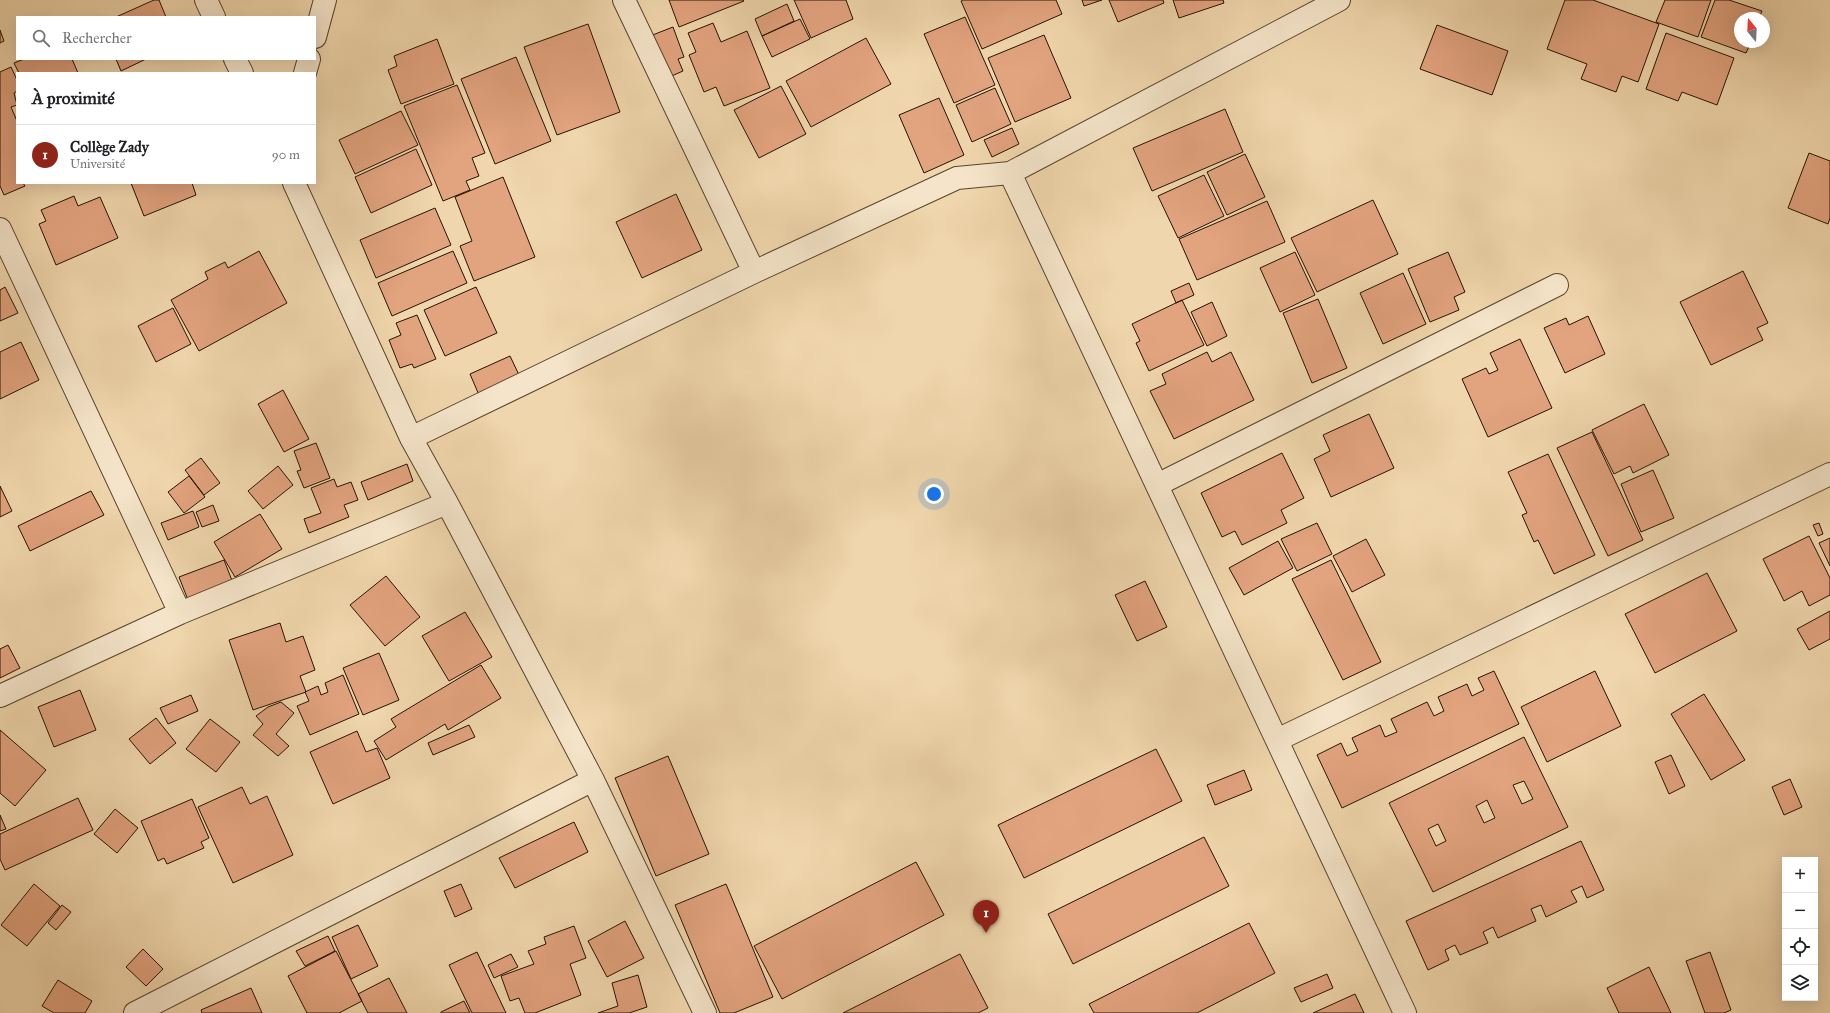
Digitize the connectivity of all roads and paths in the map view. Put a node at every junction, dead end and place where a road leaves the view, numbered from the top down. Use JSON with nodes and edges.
{"nodes":[{"id":1,"x":206,"y":0,"type":"edge"},
{"id":2,"x":325,"y":0,"type":"edge"},
{"id":3,"x":624,"y":0,"type":"edge"},
{"id":4,"x":1339,"y":0,"type":"edge"},
{"id":5,"x":214,"y":16,"type":"edge"},
{"id":6,"x":316,"y":33,"type":"edge"},
{"id":7,"x":236,"y":60,"type":"edge"},
{"id":8,"x":309,"y":60,"type":"edge"},
{"id":9,"x":242,"y":72,"type":"edge"},
{"id":10,"x":305,"y":72,"type":"edge"},
{"id":11,"x":1010,"y":173,"type":"junction"},
{"id":12,"x":294,"y":184,"type":"edge"},
{"id":13,"x":0,"y":229,"type":"edge"},
{"id":14,"x":754,"y":272,"type":"junction"},
{"id":15,"x":1558,"y":285,"type":"dead end"},
{"id":16,"x":411,"y":438,"type":"junction"},
{"id":17,"x":1830,"y":474,"type":"edge"},
{"id":18,"x":1157,"y":485,"type":"junction"},
{"id":19,"x":447,"y":503,"type":"junction"},
{"id":20,"x":180,"y":613,"type":"junction"},
{"id":21,"x":0,"y":696,"type":"edge"},
{"id":22,"x":1277,"y":740,"type":"junction"},
{"id":23,"x":593,"y":780,"type":"junction"},
{"id":24,"x":135,"y":1013,"type":"edge"},
{"id":25,"x":705,"y":1013,"type":"edge"},
{"id":26,"x":1405,"y":1013,"type":"edge"}],
"edges":[{"from":1,"to":5,"type":"street"},
{"from":2,"to":6,"type":"street"},
{"from":3,"to":14,"type":"street"},
{"from":4,"to":11,"type":"street"},
{"from":7,"to":9,"type":"street"},
{"from":8,"to":10,"type":"street"},
{"from":11,"to":14,"type":"street"},
{"from":11,"to":18,"type":"street"},
{"from":12,"to":16,"type":"street"},
{"from":13,"to":20,"type":"street"},
{"from":14,"to":16,"type":"street"},
{"from":15,"to":18,"type":"street"},
{"from":16,"to":19,"type":"street"},
{"from":17,"to":22,"type":"street"},
{"from":18,"to":22,"type":"street"},
{"from":19,"to":20,"type":"street"},
{"from":19,"to":23,"type":"street"},
{"from":20,"to":21,"type":"street"},
{"from":22,"to":26,"type":"street"},
{"from":23,"to":24,"type":"street"},
{"from":23,"to":25,"type":"street"}]}
